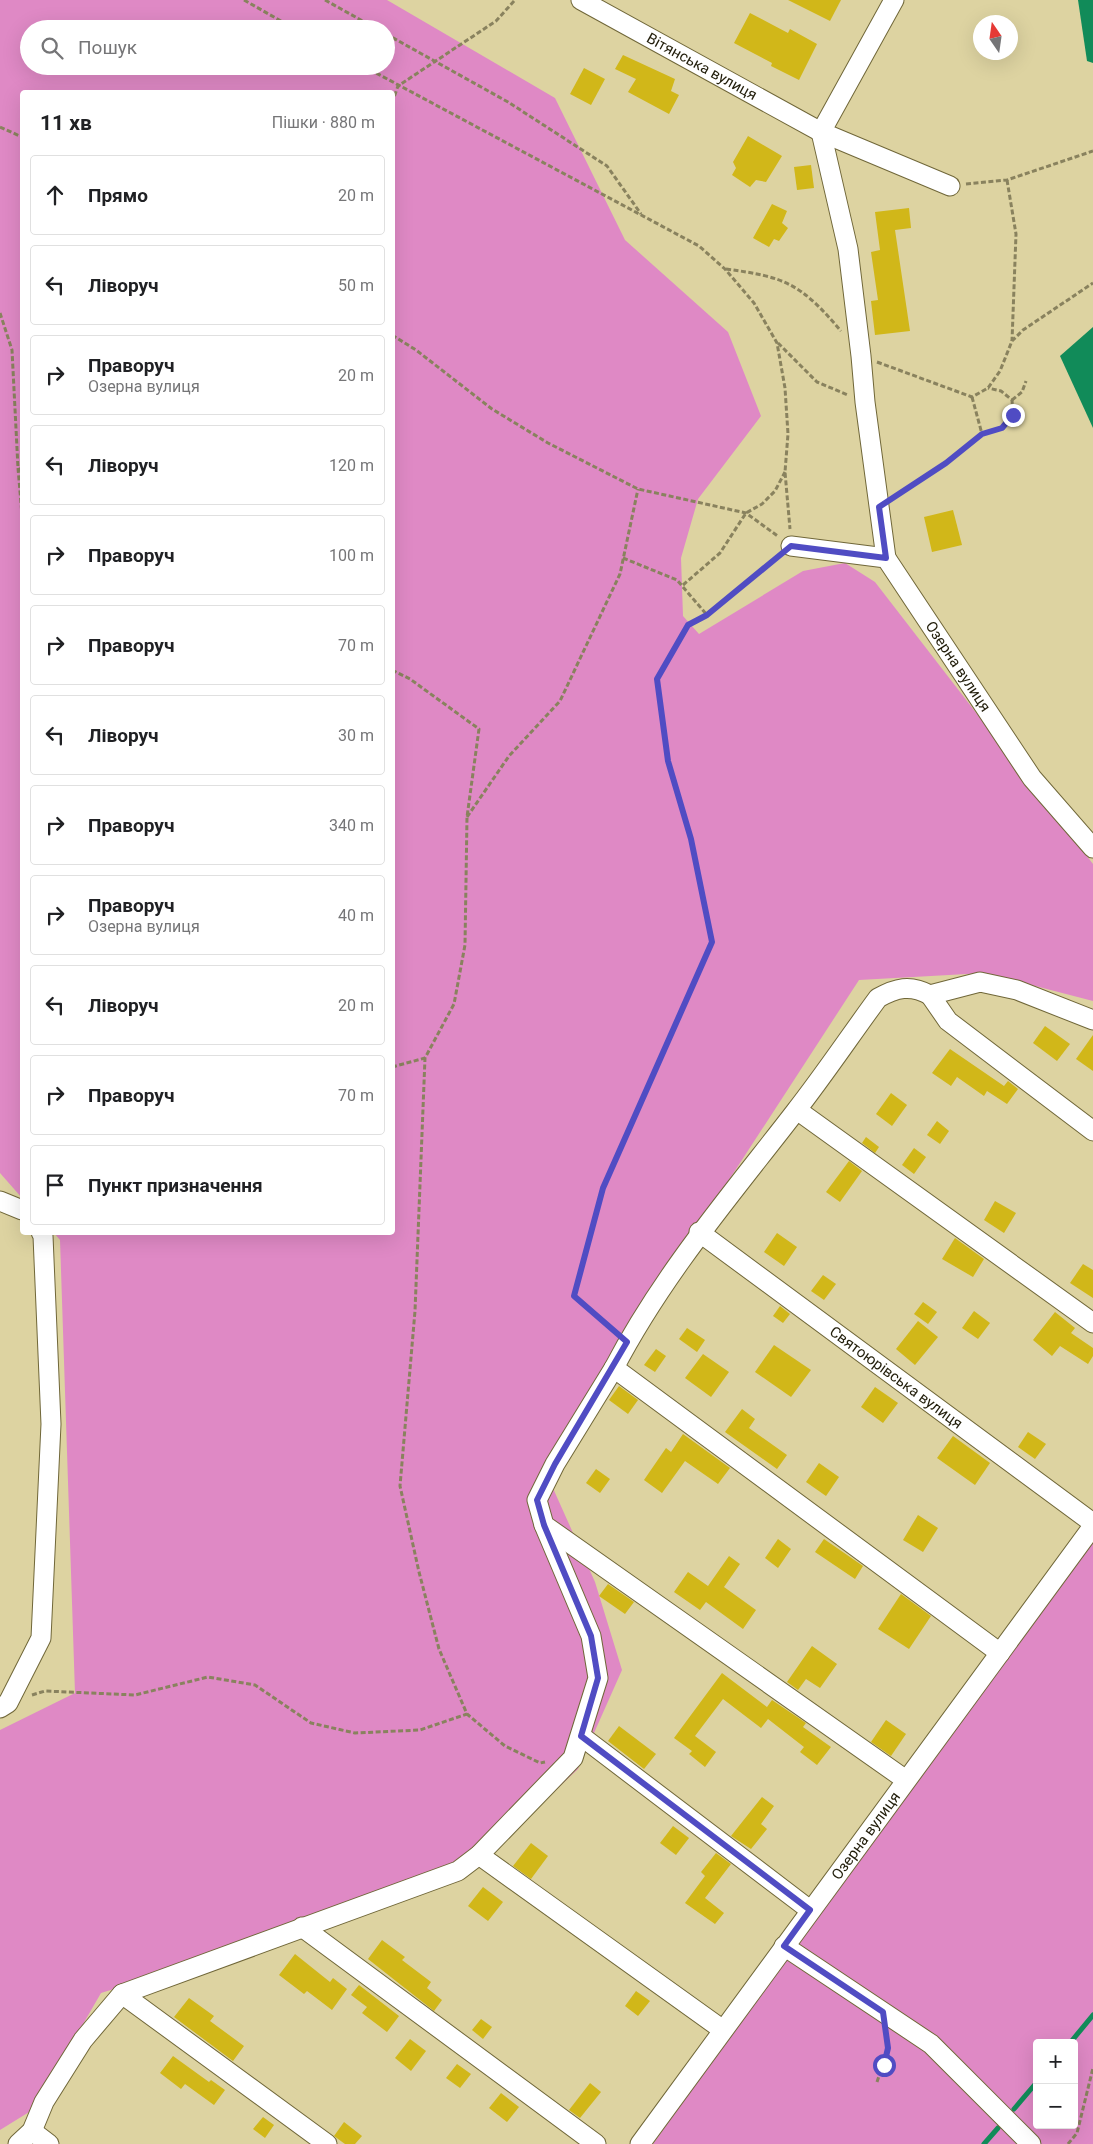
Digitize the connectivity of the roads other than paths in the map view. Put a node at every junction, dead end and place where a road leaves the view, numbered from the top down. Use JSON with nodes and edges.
{"nodes":[{"id":1,"x":581,"y":0,"type":"edge"},
{"id":2,"x":894,"y":0,"type":"edge"},
{"id":3,"x":821,"y":132,"type":"junction"},
{"id":4,"x":950,"y":186,"type":"road end"},
{"id":5,"x":791,"y":546,"type":"road end"},
{"id":6,"x":886,"y":558,"type":"junction"},
{"id":7,"x":1093,"y":848,"type":"edge"},
{"id":8,"x":930,"y":995,"type":"junction"},
{"id":9,"x":1093,"y":1020,"type":"edge"},
{"id":10,"x":797,"y":1110,"type":"junction"},
{"id":11,"x":1093,"y":1131,"type":"edge"},
{"id":12,"x":0,"y":1201,"type":"edge"},
{"id":13,"x":20,"y":1209,"type":"edge"},
{"id":14,"x":699,"y":1232,"type":"junction"},
{"id":15,"x":42,"y":1235,"type":"edge"},
{"id":16,"x":1093,"y":1323,"type":"edge"},
{"id":17,"x":614,"y":1368,"type":"junction"},
{"id":18,"x":544,"y":1525,"type":"junction"},
{"id":19,"x":1093,"y":1525,"type":"edge"},
{"id":20,"x":1000,"y":1653,"type":"junction"},
{"id":21,"x":4,"y":1705,"type":"edge"},
{"id":22,"x":581,"y":1736,"type":"junction"},
{"id":23,"x":906,"y":1780,"type":"junction"},
{"id":24,"x":479,"y":1855,"type":"junction"},
{"id":25,"x":810,"y":1910,"type":"junction"},
{"id":26,"x":302,"y":1927,"type":"junction"},
{"id":27,"x":784,"y":1946,"type":"junction"},
{"id":28,"x":122,"y":1994,"type":"junction"},
{"id":29,"x":723,"y":2030,"type":"junction"},
{"id":30,"x":32,"y":2131,"type":"junction"},
{"id":31,"x":18,"y":2144,"type":"edge"},
{"id":32,"x":48,"y":2144,"type":"edge"},
{"id":33,"x":327,"y":2144,"type":"edge"},
{"id":34,"x":596,"y":2144,"type":"edge"},
{"id":35,"x":640,"y":2144,"type":"edge"},
{"id":36,"x":1031,"y":2144,"type":"edge"}],
"edges":[{"from":1,"to":3,"type":"street","name":"Вітянська вулиця"},
{"from":2,"to":3,"type":"street"},
{"from":3,"to":4,"type":"street","name":"Вітянська вулиця"},
{"from":3,"to":6,"type":"street"},
{"from":5,"to":6,"type":"street"},
{"from":6,"to":7,"type":"street","name":"Озерна вулиця"},
{"from":8,"to":9,"type":"street"},
{"from":8,"to":10,"type":"street"},
{"from":8,"to":11,"type":"street"},
{"from":10,"to":14,"type":"street"},
{"from":10,"to":16,"type":"street"},
{"from":12,"to":13,"type":"street"},
{"from":14,"to":17,"type":"street"},
{"from":14,"to":19,"type":"street","name":"Святоюрівська вулиця"},
{"from":15,"to":21,"type":"street"},
{"from":17,"to":18,"type":"street"},
{"from":17,"to":20,"type":"street"},
{"from":18,"to":22,"type":"street"},
{"from":18,"to":23,"type":"street"},
{"from":19,"to":20,"type":"street","name":"Озерна вулиця"},
{"from":20,"to":23,"type":"street","name":"Озерна вулиця"},
{"from":22,"to":24,"type":"street"},
{"from":22,"to":25,"type":"street"},
{"from":23,"to":25,"type":"street","name":"Озерна вулиця"},
{"from":24,"to":26,"type":"street"},
{"from":24,"to":29,"type":"street"},
{"from":25,"to":27,"type":"street","name":"Озерна вулиця"},
{"from":26,"to":28,"type":"street"},
{"from":26,"to":34,"type":"street"},
{"from":27,"to":29,"type":"street","name":"Озерна вулиця"},
{"from":27,"to":36,"type":"street"},
{"from":28,"to":30,"type":"street"},
{"from":28,"to":33,"type":"street"},
{"from":29,"to":35,"type":"street","name":"Озерна вулиця"},
{"from":30,"to":31,"type":"street"},
{"from":30,"to":32,"type":"street"}]}
